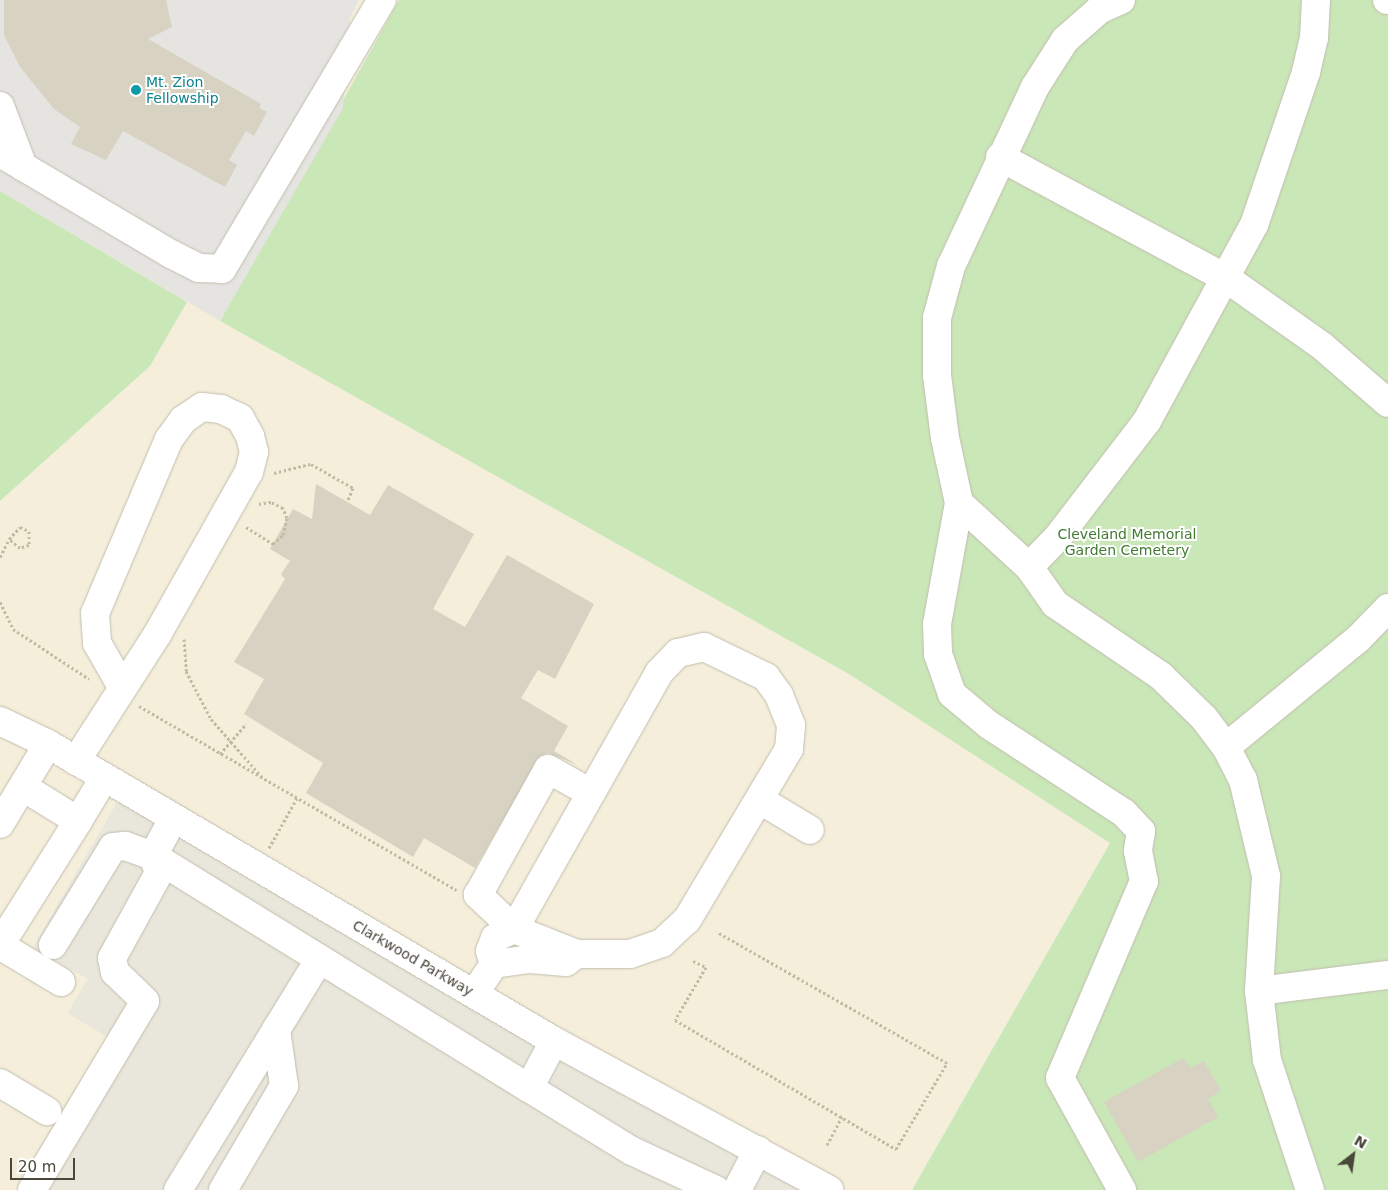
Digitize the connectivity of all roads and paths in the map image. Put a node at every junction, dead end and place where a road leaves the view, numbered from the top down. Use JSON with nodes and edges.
{"nodes":[{"id":1,"x":382,"y":0,"type":"edge"},
{"id":2,"x":1121,"y":0,"type":"edge"},
{"id":3,"x":1316,"y":0,"type":"edge"},
{"id":4,"x":0,"y":106,"type":"edge"},
{"id":5,"x":0,"y":153,"type":"edge"},
{"id":6,"x":1000,"y":157,"type":"junction"},
{"id":7,"x":23,"y":167,"type":"junction"},
{"id":8,"x":1226,"y":278,"type":"junction"},
{"id":9,"x":1388,"y":403,"type":"edge"},
{"id":10,"x":273,"y":474,"type":"dead end"},
{"id":11,"x":348,"y":500,"type":"dead end"},
{"id":12,"x":960,"y":503,"type":"junction"},
{"id":13,"x":255,"y":504,"type":"dead end"},
{"id":14,"x":243,"y":524,"type":"dead end"},
{"id":15,"x":9,"y":539,"type":"junction"},
{"id":16,"x":0,"y":557,"type":"edge"},
{"id":17,"x":1030,"y":567,"type":"junction"},
{"id":18,"x":0,"y":602,"type":"edge"},
{"id":19,"x":1388,"y":608,"type":"edge"},
{"id":20,"x":184,"y":634,"type":"dead end"},
{"id":21,"x":119,"y":691,"type":"junction"},
{"id":22,"x":0,"y":721,"type":"edge"},
{"id":23,"x":246,"y":724,"type":"dead end"},
{"id":24,"x":232,"y":741,"type":"junction"},
{"id":25,"x":48,"y":744,"type":"junction"},
{"id":26,"x":1226,"y":747,"type":"junction"},
{"id":27,"x":220,"y":754,"type":"junction"},
{"id":28,"x":76,"y":761,"type":"junction"},
{"id":29,"x":104,"y":778,"type":"junction"},
{"id":30,"x":263,"y":778,"type":"junction"},
{"id":31,"x":23,"y":787,"type":"junction"},
{"id":32,"x":590,"y":793,"type":"junction"},
{"id":33,"x":297,"y":798,"type":"junction"},
{"id":34,"x":760,"y":800,"type":"junction"},
{"id":35,"x":173,"y":819,"type":"junction"},
{"id":36,"x":78,"y":821,"type":"junction"},
{"id":37,"x":0,"y":824,"type":"edge"},
{"id":38,"x":810,"y":830,"type":"dead end"},
{"id":39,"x":269,"y":848,"type":"dead end"},
{"id":40,"x":153,"y":856,"type":"junction"},
{"id":41,"x":464,"y":895,"type":"dead end"},
{"id":42,"x":514,"y":929,"type":"junction"},
{"id":43,"x":717,"y":932,"type":"dead end"},
{"id":44,"x":53,"y":945,"type":"dead end"},
{"id":45,"x":0,"y":946,"type":"edge"},
{"id":46,"x":577,"y":954,"type":"junction"},
{"id":47,"x":319,"y":960,"type":"junction"},
{"id":48,"x":693,"y":961,"type":"dead end"},
{"id":49,"x":494,"y":964,"type":"junction"},
{"id":50,"x":1388,"y":975,"type":"edge"},
{"id":51,"x":61,"y":982,"type":"dead end"},
{"id":52,"x":1259,"y":991,"type":"junction"},
{"id":53,"x":474,"y":994,"type":"junction"},
{"id":54,"x":276,"y":1030,"type":"junction"},
{"id":55,"x":554,"y":1041,"type":"junction"},
{"id":56,"x":0,"y":1083,"type":"edge"},
{"id":57,"x":529,"y":1088,"type":"junction"},
{"id":58,"x":47,"y":1111,"type":"dead end"},
{"id":59,"x":842,"y":1118,"type":"junction"},
{"id":60,"x":827,"y":1145,"type":"dead end"},
{"id":61,"x":758,"y":1150,"type":"junction"},
{"id":62,"x":32,"y":1190,"type":"edge"},
{"id":63,"x":178,"y":1190,"type":"edge"},
{"id":64,"x":223,"y":1190,"type":"edge"},
{"id":65,"x":716,"y":1190,"type":"edge"},
{"id":66,"x":737,"y":1190,"type":"edge"},
{"id":67,"x":829,"y":1190,"type":"edge"},
{"id":68,"x":1122,"y":1190,"type":"edge"},
{"id":69,"x":1310,"y":1190,"type":"edge"}],
"edges":[{"from":1,"to":7,"type":"street"},
{"from":2,"to":6,"type":"street"},
{"from":3,"to":8,"type":"street"},
{"from":4,"to":7,"type":"street"},
{"from":5,"to":7,"type":"street"},
{"from":6,"to":8,"type":"street"},
{"from":6,"to":12,"type":"street"},
{"from":8,"to":9,"type":"street"},
{"from":8,"to":17,"type":"street"},
{"from":10,"to":11,"type":"path"},
{"from":12,"to":17,"type":"street"},
{"from":12,"to":68,"type":"street"},
{"from":13,"to":14,"type":"path"},
{"from":15,"to":15,"type":"path"},
{"from":15,"to":16,"type":"path"},
{"from":17,"to":26,"type":"street"},
{"from":18,"to":21,"type":"path"},
{"from":19,"to":26,"type":"street"},
{"from":20,"to":24,"type":"path"},
{"from":21,"to":21,"type":"street"},
{"from":21,"to":27,"type":"path"},
{"from":21,"to":28,"type":"street"},
{"from":22,"to":25,"type":"street","name":"Clarkwood Parkway"},
{"from":23,"to":24,"type":"path"},
{"from":24,"to":27,"type":"path"},
{"from":24,"to":30,"type":"path"},
{"from":25,"to":28,"type":"street","name":"Clarkwood Parkway"},
{"from":25,"to":31,"type":"street"},
{"from":26,"to":52,"type":"street"},
{"from":27,"to":30,"type":"path"},
{"from":28,"to":29,"type":"street","name":"Clarkwood Parkway"},
{"from":29,"to":35,"type":"street","name":"Clarkwood Parkway"},
{"from":29,"to":36,"type":"street"},
{"from":30,"to":33,"type":"path"},
{"from":31,"to":36,"type":"street"},
{"from":31,"to":37,"type":"street"},
{"from":32,"to":34,"type":"street"},
{"from":32,"to":42,"type":"street"},
{"from":32,"to":42,"type":"street"},
{"from":33,"to":39,"type":"path"},
{"from":33,"to":41,"type":"path"},
{"from":34,"to":38,"type":"street"},
{"from":34,"to":46,"type":"street"},
{"from":35,"to":40,"type":"street"},
{"from":35,"to":53,"type":"street","name":"Clarkwood Parkway"},
{"from":36,"to":45,"type":"street"},
{"from":40,"to":44,"type":"street"},
{"from":40,"to":47,"type":"street"},
{"from":40,"to":62,"type":"street"},
{"from":42,"to":46,"type":"street"},
{"from":42,"to":49,"type":"street"},
{"from":43,"to":59,"type":"path"},
{"from":45,"to":51,"type":"street"},
{"from":46,"to":49,"type":"street"},
{"from":47,"to":54,"type":"street"},
{"from":47,"to":57,"type":"street"},
{"from":48,"to":59,"type":"path"},
{"from":49,"to":53,"type":"street"},
{"from":50,"to":52,"type":"street"},
{"from":52,"to":69,"type":"street"},
{"from":53,"to":55,"type":"street","name":"Clarkwood Parkway"},
{"from":54,"to":63,"type":"street"},
{"from":54,"to":64,"type":"street"},
{"from":55,"to":57,"type":"street"},
{"from":55,"to":61,"type":"street","name":"Clarkwood Parkway"},
{"from":56,"to":58,"type":"street"},
{"from":57,"to":65,"type":"street"},
{"from":59,"to":60,"type":"path"},
{"from":61,"to":66,"type":"street"},
{"from":61,"to":67,"type":"street","name":"Clarkwood Parkway"}]}
